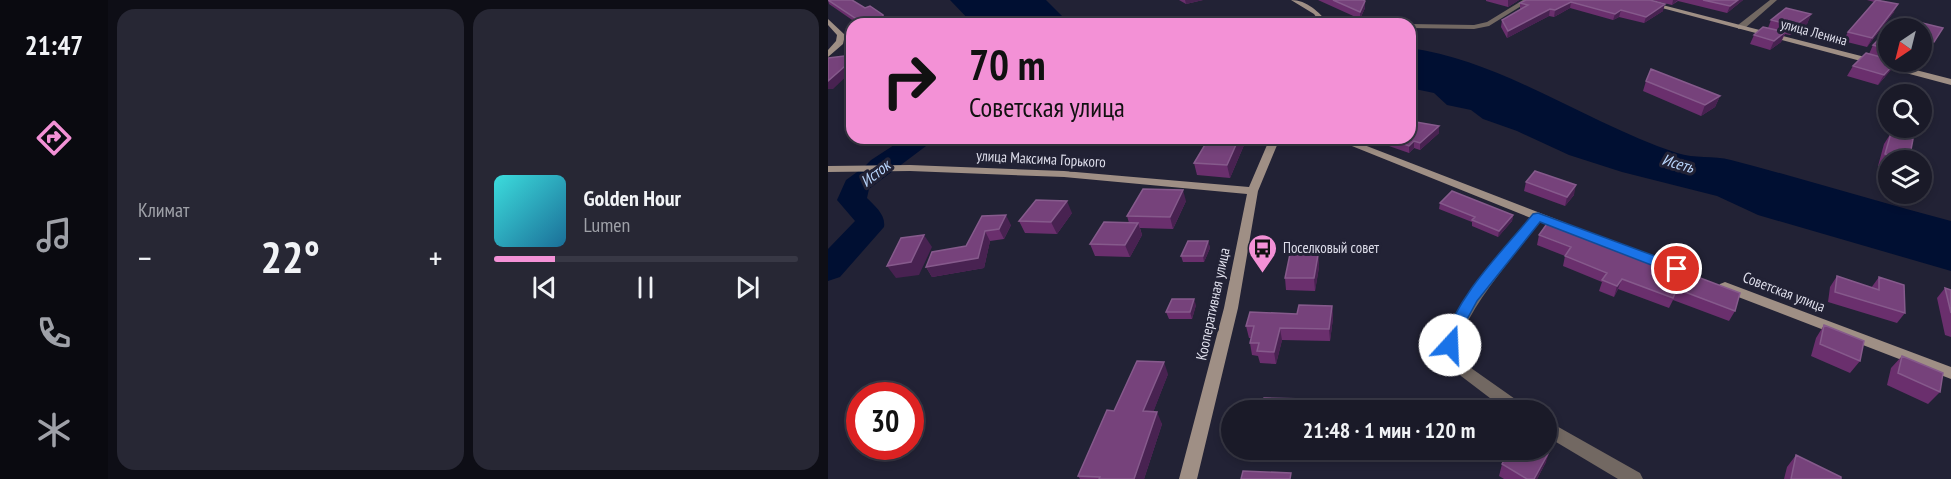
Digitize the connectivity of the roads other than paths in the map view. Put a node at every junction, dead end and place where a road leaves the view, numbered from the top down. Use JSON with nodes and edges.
{"nodes":[{"id":1,"x":1294,"y":0,"type":"edge"},
{"id":2,"x":1528,"y":0,"type":"edge"},
{"id":3,"x":1635,"y":0,"type":"edge"},
{"id":4,"x":1774,"y":0,"type":"edge"},
{"id":5,"x":1320,"y":18,"type":"edge"},
{"id":6,"x":828,"y":21,"type":"edge"},
{"id":7,"x":1416,"y":26,"type":"edge"},
{"id":8,"x":1741,"y":27,"type":"junction"},
{"id":9,"x":828,"y":55,"type":"edge"},
{"id":10,"x":1951,"y":82,"type":"edge"},
{"id":11,"x":1273,"y":144,"type":"edge"},
{"id":12,"x":1352,"y":144,"type":"edge"},
{"id":13,"x":828,"y":169,"type":"edge"},
{"id":14,"x":1253,"y":191,"type":"junction"},
{"id":15,"x":1538,"y":217,"type":"junction"},
{"id":16,"x":1569,"y":229,"type":"edge"},
{"id":17,"x":1708,"y":281,"type":"edge"},
{"id":18,"x":1951,"y":373,"type":"edge"},
{"id":19,"x":1504,"y":400,"type":"edge"},
{"id":20,"x":1557,"y":434,"type":"edge"},
{"id":21,"x":1188,"y":479,"type":"edge"},
{"id":22,"x":1634,"y":479,"type":"edge"}],
"edges":[{"from":1,"to":5,"type":"street"},
{"from":2,"to":7,"type":"street"},
{"from":3,"to":8,"type":"street","name":"улица Ленина"},
{"from":4,"to":8,"type":"street"},
{"from":6,"to":9,"type":"street"},
{"from":8,"to":10,"type":"street","name":"улица Ленина"},
{"from":11,"to":14,"type":"street","name":"Кооперативная улица"},
{"from":12,"to":15,"type":"street"},
{"from":13,"to":14,"type":"street","name":"улица Максима Горького"},
{"from":14,"to":21,"type":"street","name":"Кооперативная улица"},
{"from":15,"to":16,"type":"street"},
{"from":15,"to":19,"type":"street"},
{"from":17,"to":18,"type":"street","name":"Советская улица"},
{"from":20,"to":22,"type":"street"}]}
